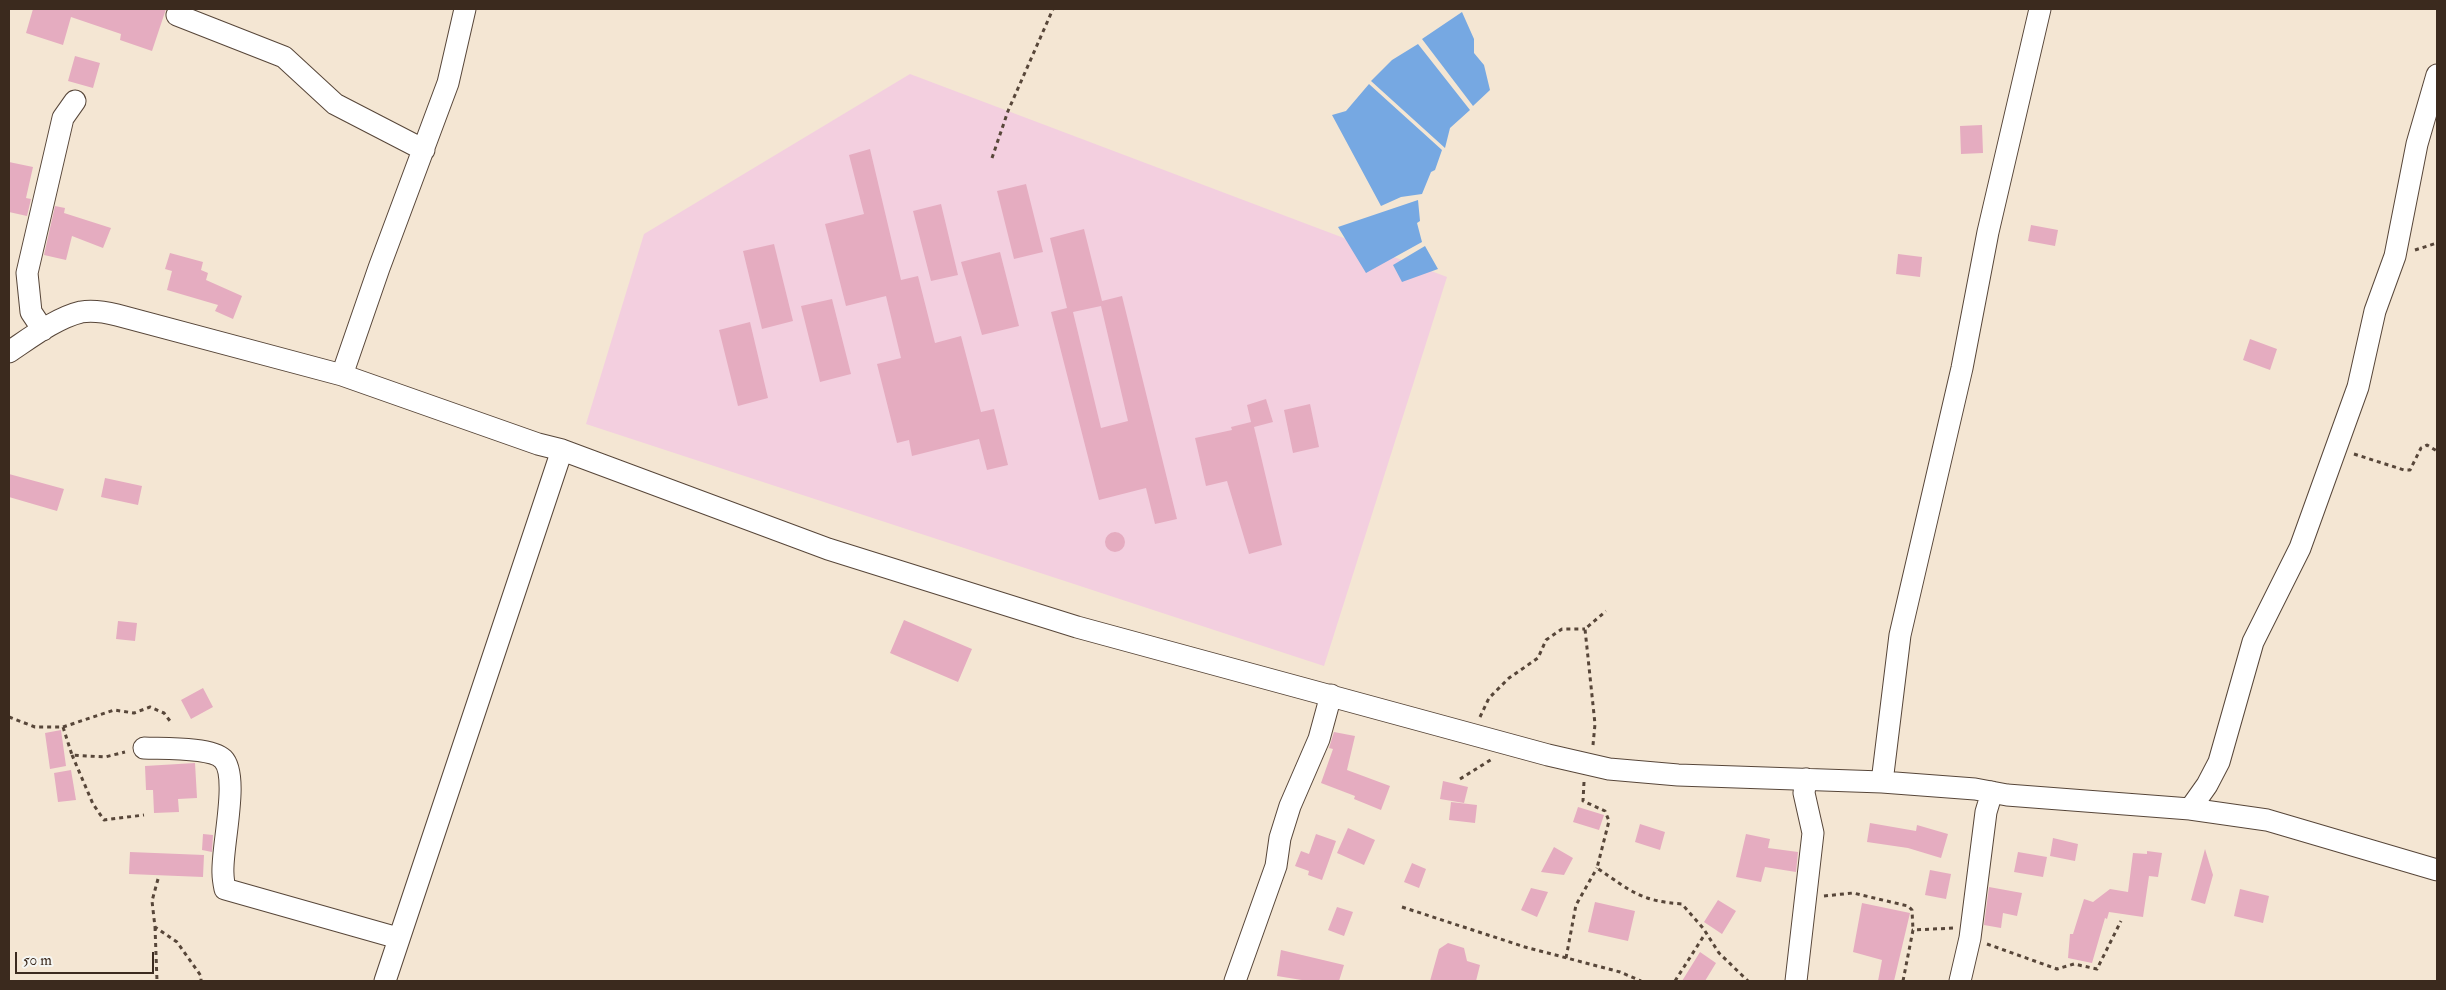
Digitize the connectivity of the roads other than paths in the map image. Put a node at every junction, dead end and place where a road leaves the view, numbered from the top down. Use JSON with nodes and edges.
{"nodes":[{"id":1,"x":465,"y":9,"type":"edge"},
{"id":2,"x":2040,"y":9,"type":"edge"},
{"id":3,"x":177,"y":15,"type":"dead end"},
{"id":4,"x":2437,"y":75,"type":"edge"},
{"id":5,"x":75,"y":101,"type":"dead end"},
{"id":6,"x":424,"y":150,"type":"junction"},
{"id":7,"x":43,"y":330,"type":"junction"},
{"id":8,"x":9,"y":352,"type":"edge"},
{"id":9,"x":342,"y":375,"type":"junction"},
{"id":10,"x":562,"y":450,"type":"junction"},
{"id":11,"x":1331,"y":695,"type":"junction"},
{"id":12,"x":144,"y":748,"type":"road end"},
{"id":13,"x":1806,"y":779,"type":"junction"},
{"id":14,"x":1882,"y":782,"type":"junction"},
{"id":15,"x":1992,"y":792,"type":"junction"},
{"id":16,"x":2190,"y":809,"type":"junction"},
{"id":17,"x":2437,"y":870,"type":"edge"},
{"id":18,"x":398,"y":938,"type":"junction"},
{"id":19,"x":385,"y":981,"type":"edge"},
{"id":20,"x":1235,"y":981,"type":"edge"},
{"id":21,"x":1796,"y":981,"type":"edge"},
{"id":22,"x":1960,"y":981,"type":"edge"}],
"edges":[{"from":1,"to":6,"type":"street"},
{"from":2,"to":14,"type":"street"},
{"from":3,"to":6,"type":"street"},
{"from":4,"to":16,"type":"street"},
{"from":5,"to":7,"type":"street"},
{"from":6,"to":9,"type":"street"},
{"from":7,"to":8,"type":"street"},
{"from":7,"to":9,"type":"street"},
{"from":9,"to":10,"type":"street"},
{"from":10,"to":11,"type":"street"},
{"from":10,"to":18,"type":"street"},
{"from":11,"to":13,"type":"street"},
{"from":11,"to":20,"type":"street"},
{"from":12,"to":18,"type":"street"},
{"from":13,"to":14,"type":"street"},
{"from":13,"to":21,"type":"street"},
{"from":14,"to":15,"type":"street"},
{"from":15,"to":16,"type":"street"},
{"from":15,"to":22,"type":"street"},
{"from":16,"to":17,"type":"street"},
{"from":18,"to":19,"type":"street"}]}
